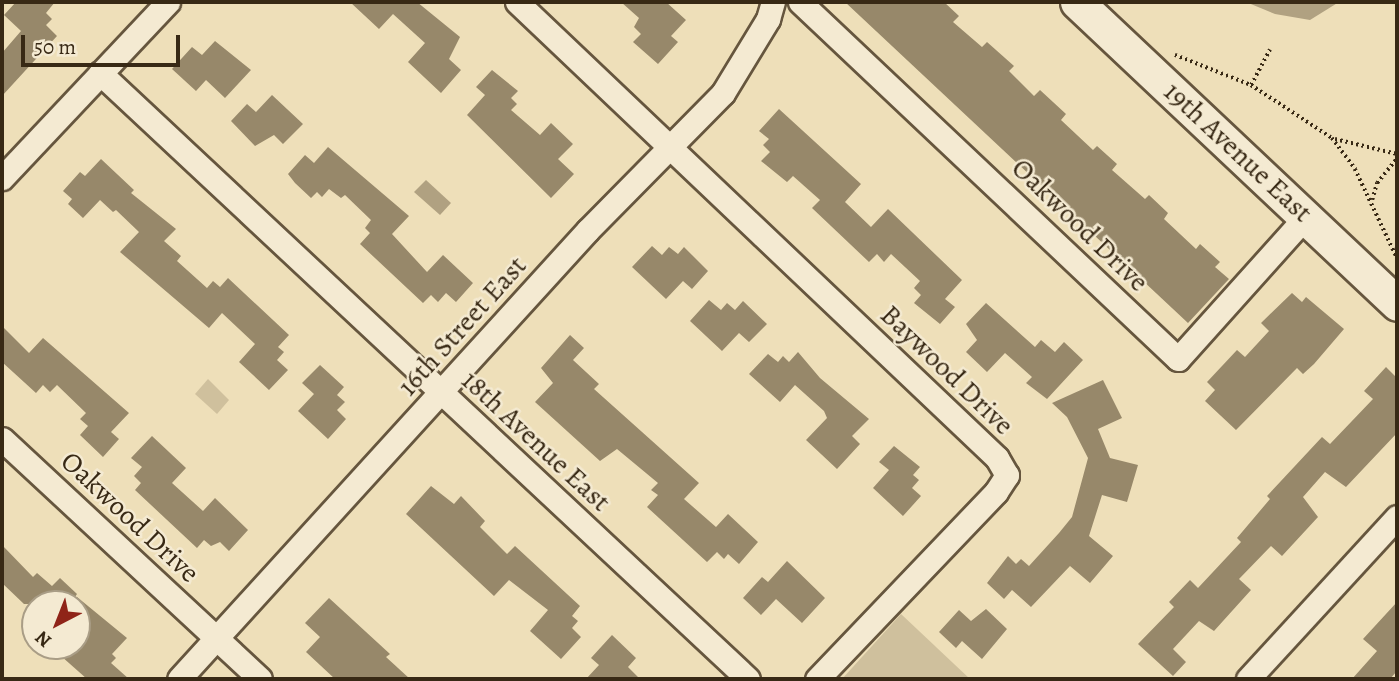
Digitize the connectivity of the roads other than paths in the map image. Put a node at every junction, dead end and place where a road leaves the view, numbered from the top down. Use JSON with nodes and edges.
{"nodes":[{"id":1,"x":168,"y":2,"type":"edge"},
{"id":2,"x":517,"y":2,"type":"edge"},
{"id":3,"x":773,"y":2,"type":"edge"},
{"id":4,"x":800,"y":2,"type":"edge"},
{"id":5,"x":1077,"y":2,"type":"edge"},
{"id":6,"x":100,"y":73,"type":"junction"},
{"id":7,"x":670,"y":147,"type":"junction"},
{"id":8,"x":2,"y":178,"type":"edge"},
{"id":9,"x":1307,"y":215,"type":"junction"},
{"id":10,"x":1397,"y":304,"type":"edge"},
{"id":11,"x":442,"y":394,"type":"junction"},
{"id":12,"x":2,"y":439,"type":"edge"},
{"id":13,"x":1397,"y":517,"type":"edge"},
{"id":14,"x":217,"y":638,"type":"junction"},
{"id":15,"x":179,"y":679,"type":"edge"},
{"id":16,"x":260,"y":679,"type":"edge"},
{"id":17,"x":748,"y":679,"type":"edge"},
{"id":18,"x":817,"y":679,"type":"edge"},
{"id":19,"x":1248,"y":679,"type":"edge"}],
"edges":[{"from":1,"to":6,"type":"street"},
{"from":2,"to":7,"type":"street"},
{"from":3,"to":7,"type":"street","name":"16th Street East"},
{"from":4,"to":9,"type":"street","name":"Oakwood Drive"},
{"from":5,"to":9,"type":"street","name":"19th Avenue East"},
{"from":6,"to":8,"type":"street"},
{"from":6,"to":11,"type":"street","name":"18th Avenue East"},
{"from":7,"to":11,"type":"street","name":"16th Street East"},
{"from":7,"to":18,"type":"street","name":"Baywood Drive"},
{"from":9,"to":10,"type":"street","name":"19th Avenue East"},
{"from":11,"to":14,"type":"street","name":"16th Street East"},
{"from":11,"to":17,"type":"street","name":"18th Avenue East"},
{"from":12,"to":14,"type":"street","name":"Oakwood Drive"},
{"from":13,"to":19,"type":"street"},
{"from":14,"to":15,"type":"street","name":"16th Street East"},
{"from":14,"to":16,"type":"street"}]}
